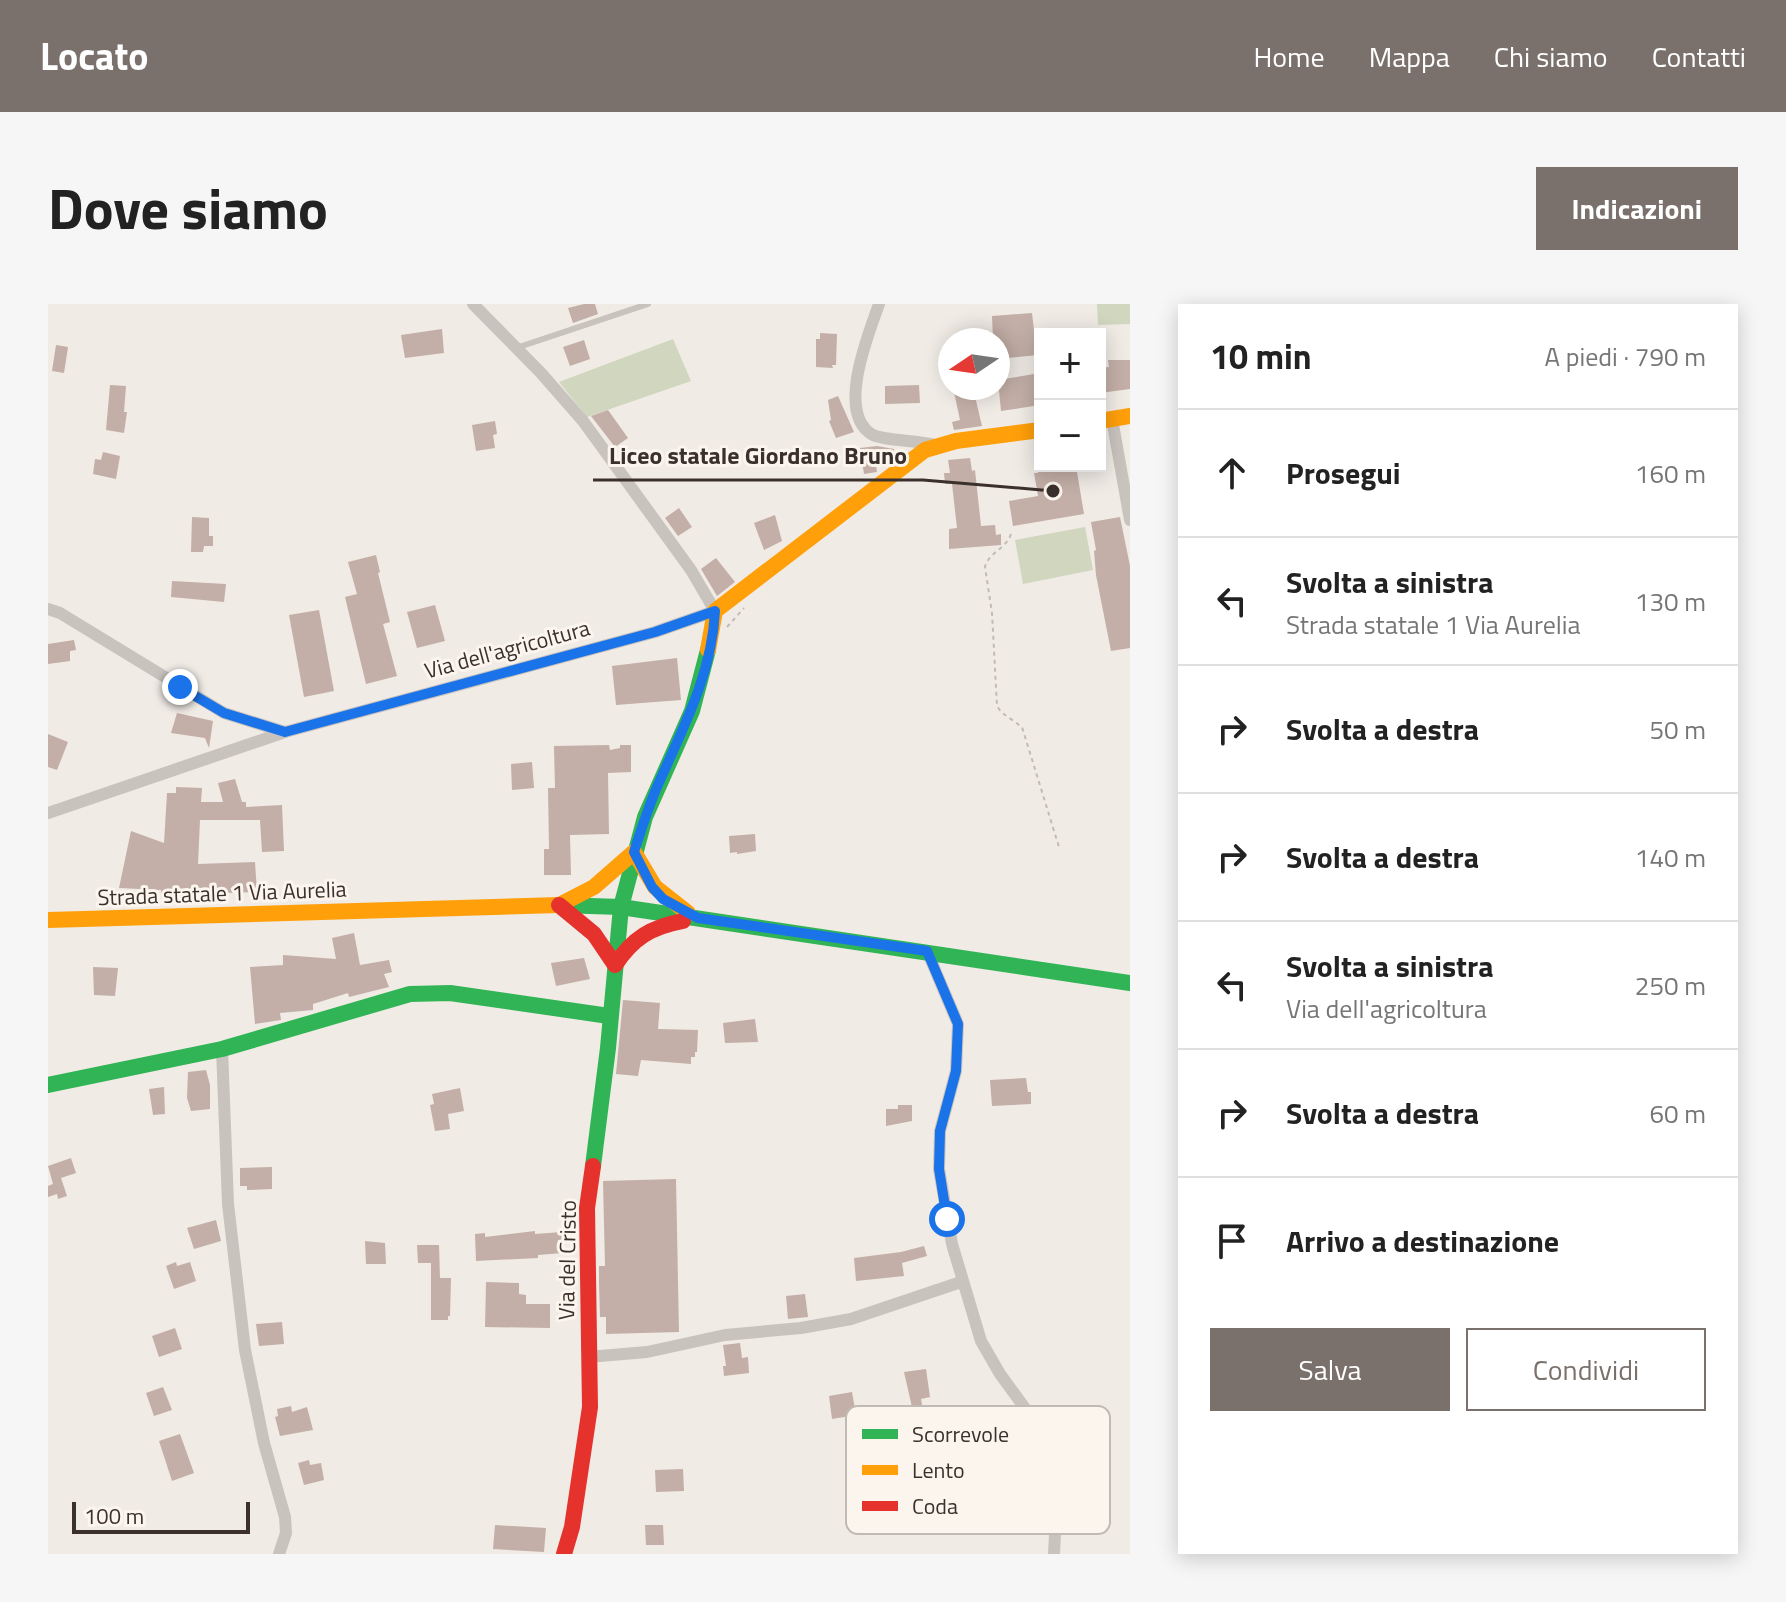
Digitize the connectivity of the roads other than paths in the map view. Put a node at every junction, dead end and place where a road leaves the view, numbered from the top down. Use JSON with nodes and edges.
{"nodes":[{"id":1,"x":473,"y":304,"type":"edge"},
{"id":2,"x":648,"y":304,"type":"edge"},
{"id":3,"x":879,"y":304,"type":"edge"},
{"id":4,"x":516,"y":348,"type":"junction"},
{"id":5,"x":1130,"y":416,"type":"edge"},
{"id":6,"x":1106,"y":420,"type":"edge"},
{"id":7,"x":1034,"y":431,"type":"edge"},
{"id":8,"x":935,"y":445,"type":"junction"},
{"id":9,"x":1130,"y":520,"type":"edge"},
{"id":10,"x":48,"y":609,"type":"edge"},
{"id":11,"x":715,"y":611,"type":"junction"},
{"id":12,"x":285,"y":732,"type":"junction"},
{"id":13,"x":48,"y":813,"type":"edge"},
{"id":14,"x":634,"y":852,"type":"junction"},
{"id":15,"x":559,"y":905,"type":"junction"},
{"id":16,"x":621,"y":907,"type":"junction"},
{"id":17,"x":698,"y":918,"type":"junction"},
{"id":18,"x":48,"y":920,"type":"edge"},
{"id":19,"x":927,"y":951,"type":"junction"},
{"id":20,"x":615,"y":965,"type":"junction"},
{"id":21,"x":1130,"y":983,"type":"edge"},
{"id":22,"x":609,"y":1016,"type":"junction"},
{"id":23,"x":222,"y":1049,"type":"junction"},
{"id":24,"x":48,"y":1085,"type":"edge"},
{"id":25,"x":961,"y":1282,"type":"junction"},
{"id":26,"x":588,"y":1357,"type":"junction"},
{"id":27,"x":1023,"y":1406,"type":"edge"},
{"id":28,"x":1055,"y":1534,"type":"edge"},
{"id":29,"x":279,"y":1554,"type":"edge"},
{"id":30,"x":564,"y":1554,"type":"edge"},
{"id":31,"x":1054,"y":1554,"type":"edge"}],
"edges":[{"from":1,"to":4,"type":"street"},
{"from":2,"to":4,"type":"lane"},
{"from":3,"to":8,"type":"street"},
{"from":4,"to":11,"type":"street"},
{"from":5,"to":6,"type":"street"},
{"from":6,"to":9,"type":"street"},
{"from":7,"to":8,"type":"street"},
{"from":8,"to":11,"type":"street","name":"Via dell'agricoltura"},
{"from":10,"to":12,"type":"street"},
{"from":11,"to":12,"type":"street","name":"Via dell'agricoltura"},
{"from":11,"to":14,"type":"street","name":"Via del Cristo"},
{"from":12,"to":13,"type":"street","name":"Via dell'agricoltura"},
{"from":14,"to":15,"type":"street"},
{"from":14,"to":16,"type":"street","name":"Via del Cristo"},
{"from":14,"to":17,"type":"street"},
{"from":15,"to":16,"type":"street","name":"Strada statale 1 Via Aurelia"},
{"from":15,"to":18,"type":"street","name":"Strada statale 1 Via Aurelia"},
{"from":15,"to":20,"type":"street"},
{"from":16,"to":17,"type":"street","name":"Strada statale 1 Via Aurelia"},
{"from":16,"to":20,"type":"street","name":"Via del Cristo"},
{"from":17,"to":19,"type":"street"},
{"from":17,"to":20,"type":"street"},
{"from":19,"to":21,"type":"street"},
{"from":19,"to":25,"type":"street"},
{"from":20,"to":22,"type":"street","name":"Via del Cristo"},
{"from":22,"to":23,"type":"street"},
{"from":22,"to":26,"type":"street","name":"Via del Cristo"},
{"from":23,"to":24,"type":"street"},
{"from":23,"to":29,"type":"street"},
{"from":25,"to":26,"type":"street"},
{"from":25,"to":27,"type":"street"},
{"from":26,"to":30,"type":"street","name":"Via del Cristo"},
{"from":28,"to":31,"type":"street"}]}
